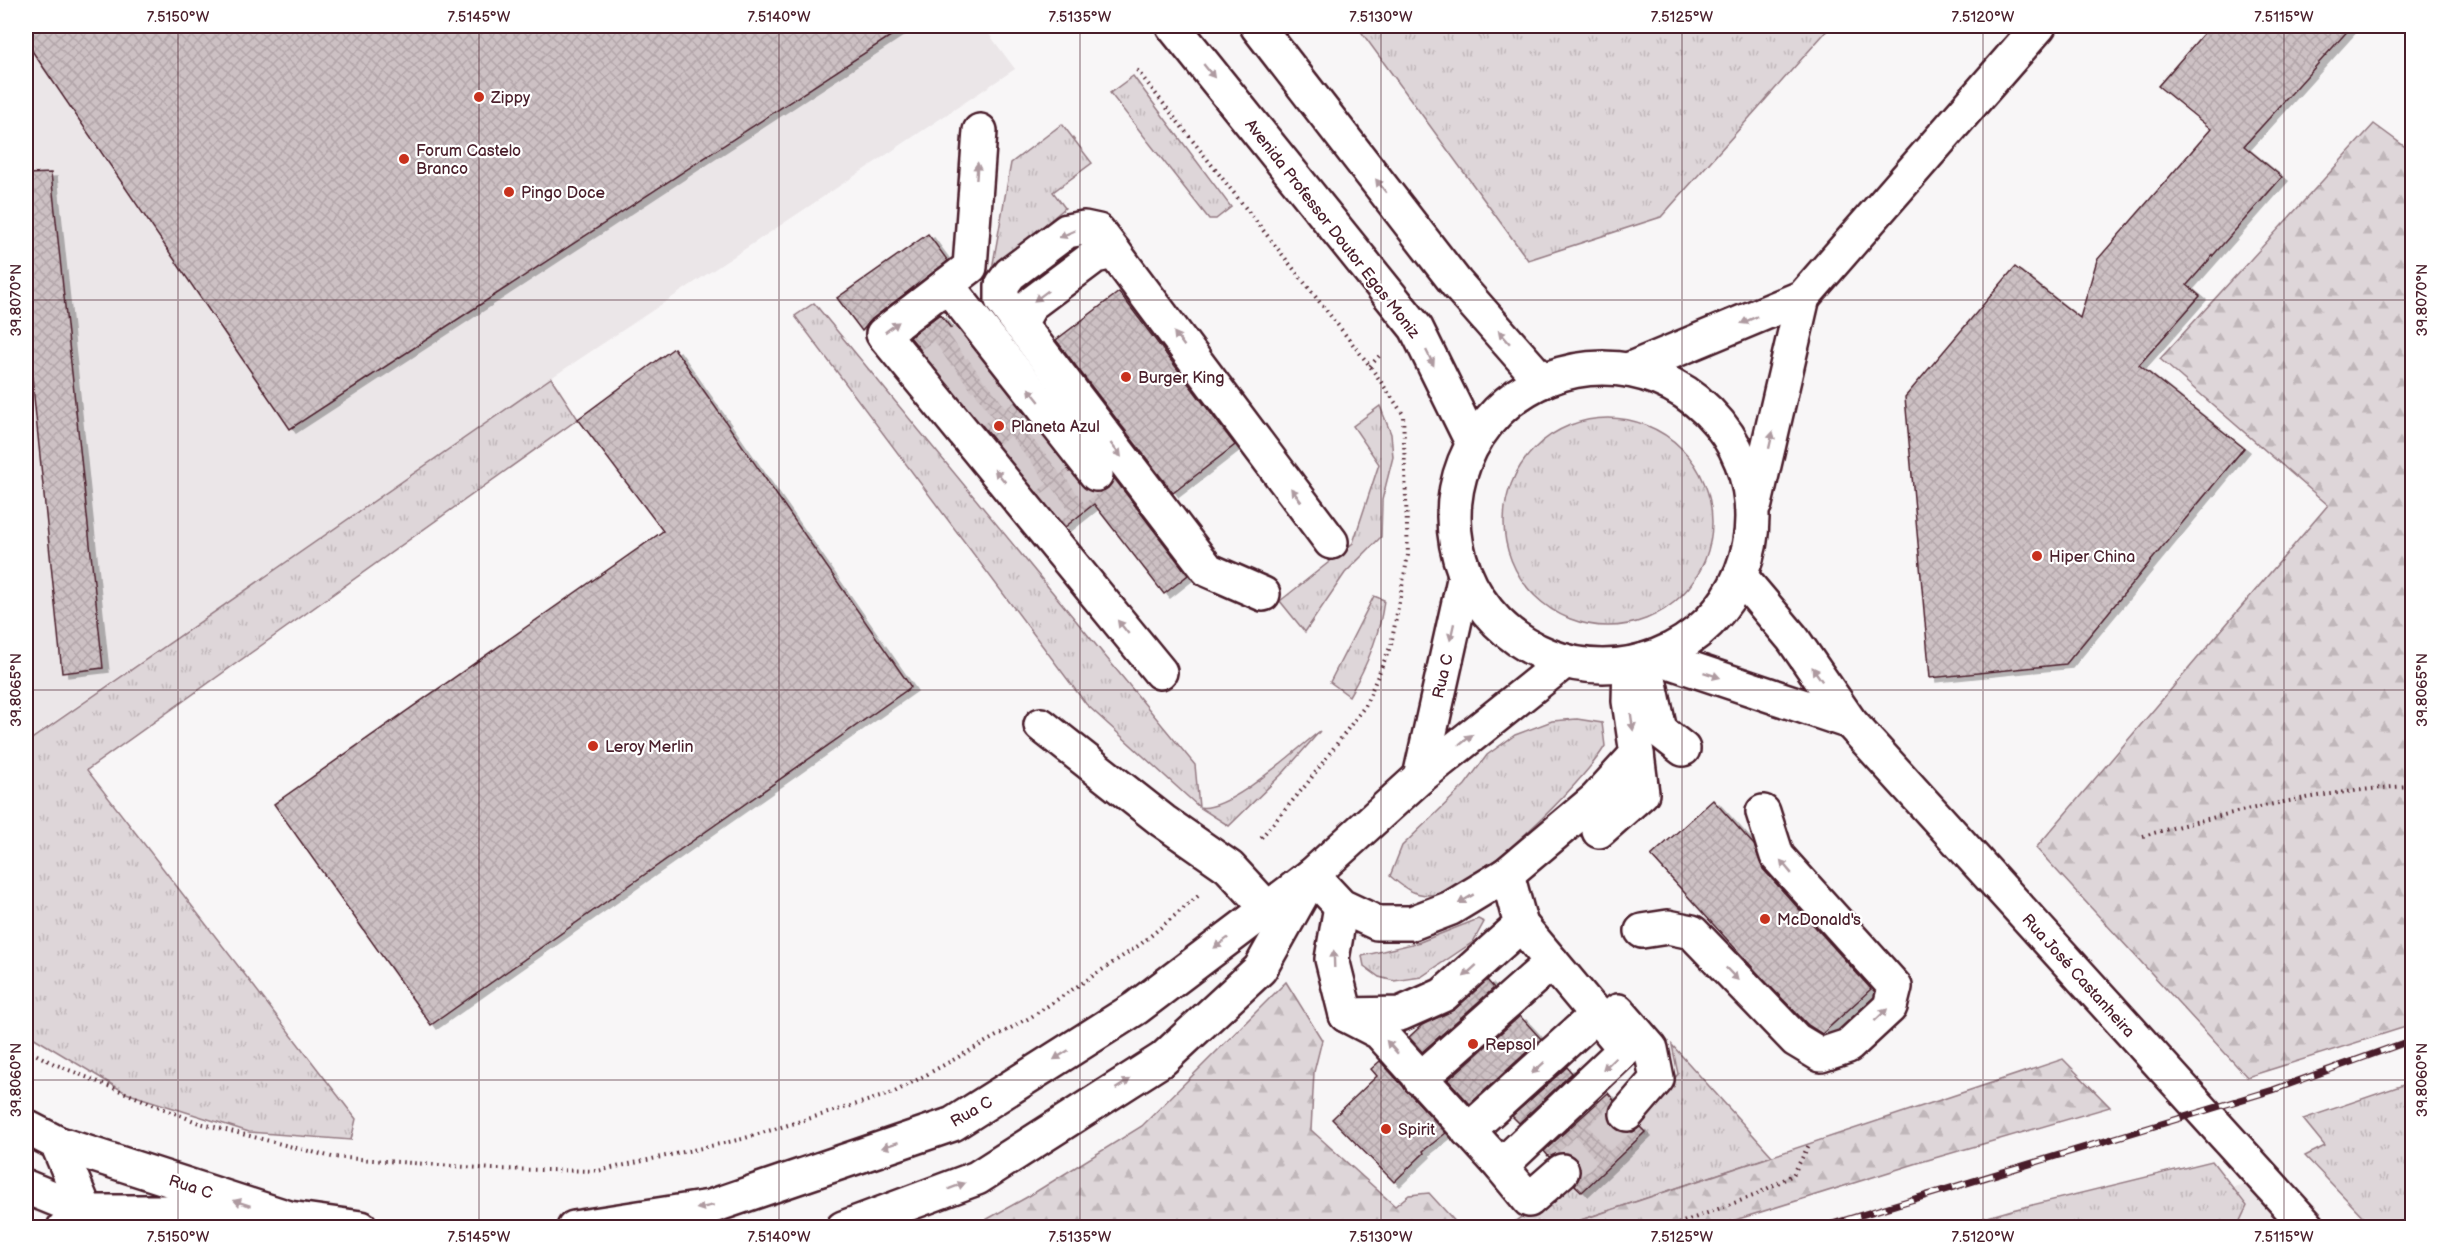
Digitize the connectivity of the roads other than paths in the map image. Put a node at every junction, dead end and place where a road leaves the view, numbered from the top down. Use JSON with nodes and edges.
{"nodes":[{"id":1,"x":1173,"y":26,"type":"edge"},
{"id":2,"x":1257,"y":26,"type":"edge"},
{"id":3,"x":2039,"y":26,"type":"edge"},
{"id":4,"x":980,"y":131,"type":"dead end"},
{"id":5,"x":947,"y":285,"type":"junction"},
{"id":6,"x":1803,"y":297,"type":"junction"},
{"id":7,"x":1628,"y":370,"type":"junction"},
{"id":8,"x":1542,"y":381,"type":"junction"},
{"id":9,"x":1473,"y":444,"type":"junction"},
{"id":10,"x":1096,"y":474,"type":"dead end"},
{"id":11,"x":1752,"y":518,"type":"junction"},
{"id":12,"x":1330,"y":542,"type":"dead end"},
{"id":13,"x":1465,"y":576,"type":"junction"},
{"id":14,"x":1740,"y":576,"type":"junction"},
{"id":15,"x":1263,"y":594,"type":"dead end"},
{"id":16,"x":1644,"y":660,"type":"junction"},
{"id":17,"x":1565,"y":661,"type":"junction"},
{"id":18,"x":1160,"y":672,"type":"dead end"},
{"id":19,"x":1850,"y":722,"type":"junction"},
{"id":20,"x":1041,"y":725,"type":"dead end"},
{"id":21,"x":1683,"y":749,"type":"dead end"},
{"id":22,"x":1420,"y":777,"type":"junction"},
{"id":23,"x":1762,"y":812,"type":"dead end"},
{"id":24,"x":1508,"y":874,"type":"junction"},
{"id":25,"x":1312,"y":875,"type":"junction"},
{"id":26,"x":1341,"y":906,"type":"junction"},
{"id":27,"x":1267,"y":908,"type":"junction"},
{"id":28,"x":1521,"y":925,"type":"junction"},
{"id":29,"x":1642,"y":931,"type":"dead end"},
{"id":30,"x":1552,"y":962,"type":"junction"},
{"id":31,"x":1596,"y":1015,"type":"junction"},
{"id":32,"x":1346,"y":1016,"type":"junction"},
{"id":33,"x":1420,"y":1079,"type":"junction"},
{"id":34,"x":1627,"y":1114,"type":"tunnel mouth"},
{"id":35,"x":26,"y":1127,"type":"edge"},
{"id":36,"x":1468,"y":1131,"type":"junction"},
{"id":37,"x":57,"y":1143,"type":"junction"},
{"id":38,"x":1501,"y":1166,"type":"junction"},
{"id":39,"x":1562,"y":1172,"type":"tunnel mouth"},
{"id":40,"x":26,"y":1187,"type":"edge"},
{"id":41,"x":78,"y":1222,"type":"edge"},
{"id":42,"x":131,"y":1227,"type":"edge"},
{"id":43,"x":239,"y":1227,"type":"edge"},
{"id":44,"x":361,"y":1227,"type":"edge"},
{"id":45,"x":574,"y":1227,"type":"edge"},
{"id":46,"x":843,"y":1227,"type":"edge"},
{"id":47,"x":2309,"y":1227,"type":"edge"}],
"edges":[{"from":1,"to":9,"type":"main road","name":"Avenida Professor Doutor Egas Moniz","one_way":true},
{"from":8,"to":2,"type":"main road","one_way":true},
{"from":3,"to":6,"type":"main road"},
{"from":5,"to":4,"type":"main road","one_way":true},
{"from":10,"to":5,"type":"main road","one_way":true},
{"from":18,"to":5,"type":"main road","one_way":true},
{"from":6,"to":7,"type":"main road","one_way":true},
{"from":11,"to":6,"type":"main road","one_way":true},
{"from":7,"to":8,"type":"main road"},
{"from":7,"to":11,"type":"main road"},
{"from":8,"to":9,"type":"main road"},
{"from":9,"to":13,"type":"main road"},
{"from":11,"to":14,"type":"main road"},
{"from":12,"to":15,"type":"main road","one_way":true},
{"from":13,"to":17,"type":"main road"},
{"from":13,"to":22,"type":"main road","name":"Rua C","one_way":true},
{"from":14,"to":16,"type":"main road"},
{"from":19,"to":14,"type":"main road","name":"Rua José Castanheira","one_way":true},
{"from":16,"to":17,"type":"main road"},
{"from":16,"to":19,"type":"main road","name":"Rua José Castanheira","one_way":true},
{"from":16,"to":21,"type":"main road"},
{"from":16,"to":24,"type":"main road","one_way":true},
{"from":22,"to":17,"type":"main road","name":"Rua C","one_way":true},
{"from":19,"to":47,"type":"main road","name":"Rua José Castanheira"},
{"from":20,"to":27,"type":"main road"},
{"from":22,"to":25,"type":"main road","name":"Rua C"},
{"from":29,"to":23,"type":"main road","one_way":true},
{"from":24,"to":26,"type":"main road","one_way":true},
{"from":24,"to":28,"type":"main road"},
{"from":25,"to":26,"type":"main road"},
{"from":25,"to":27,"type":"main road","name":"Rua C"},
{"from":46,"to":25,"type":"main road","name":"Rua C","one_way":true},
{"from":32,"to":26,"type":"main road","one_way":true},
{"from":27,"to":45,"type":"main road","name":"Rua C","one_way":true},
{"from":28,"to":30,"type":"main road"},
{"from":28,"to":32,"type":"main road","one_way":true},
{"from":28,"to":34,"type":"main road"},
{"from":30,"to":31,"type":"main road"},
{"from":30,"to":33,"type":"main road"},
{"from":31,"to":36,"type":"main road","one_way":true},
{"from":31,"to":38,"type":"main road","one_way":true},
{"from":33,"to":32,"type":"main road","one_way":true},
{"from":33,"to":36,"type":"main road"},
{"from":35,"to":37,"type":"main road","name":"Rua C"},
{"from":36,"to":38,"type":"main road"},
{"from":37,"to":41,"type":"main road"},
{"from":44,"to":37,"type":"main road","name":"Rua C","one_way":true},
{"from":38,"to":39,"type":"main road"},
{"from":40,"to":41,"type":"main road"},
{"from":41,"to":42,"type":"main road"},
{"from":41,"to":43,"type":"main road"}]}
